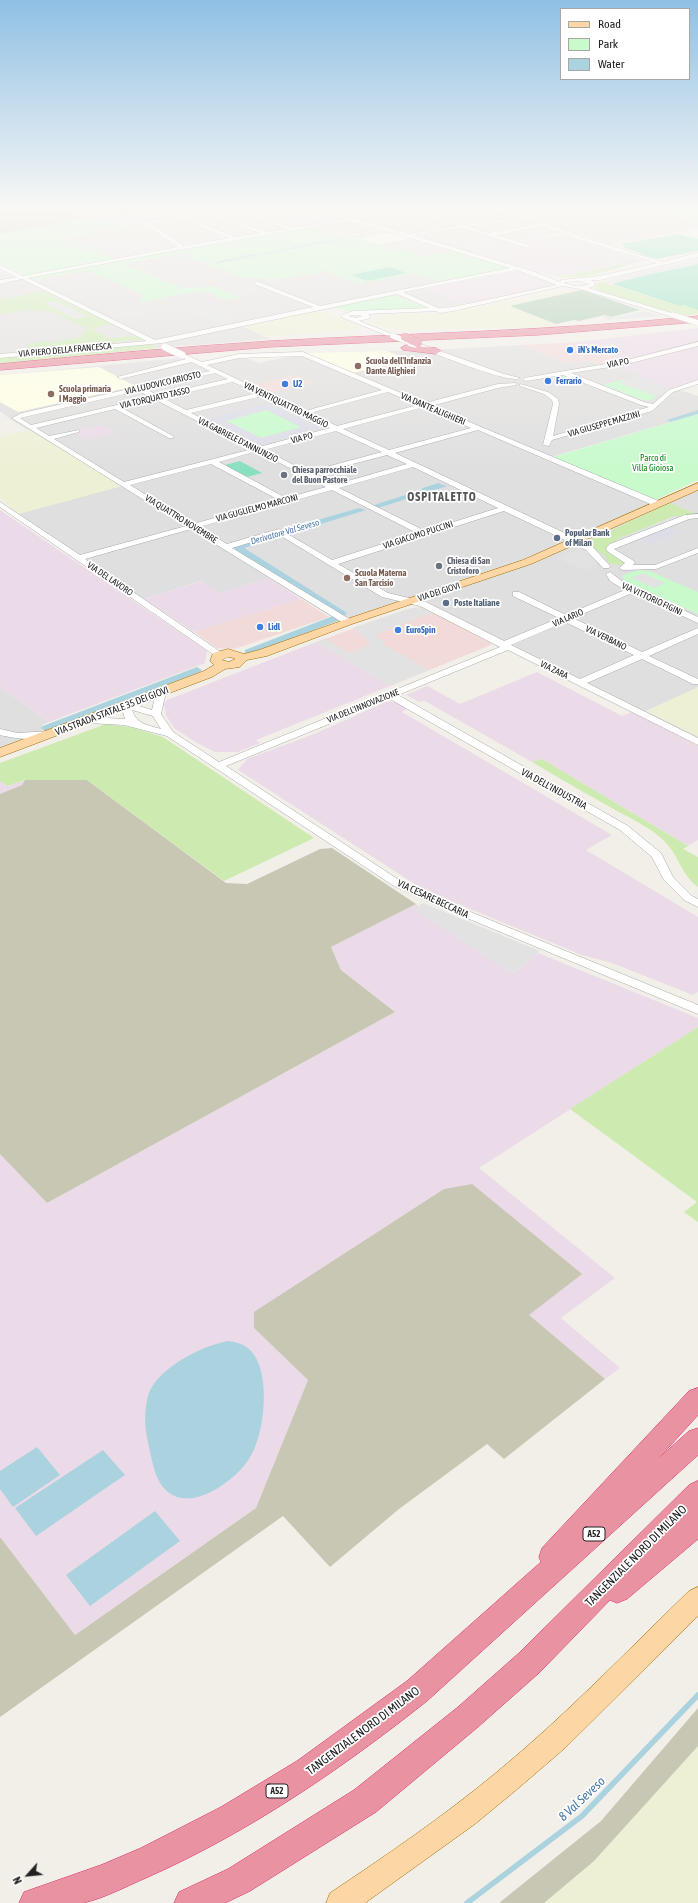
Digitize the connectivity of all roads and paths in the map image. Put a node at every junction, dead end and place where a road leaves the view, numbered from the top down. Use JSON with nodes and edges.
{"nodes":[{"id":1,"x":56,"y":295,"type":"edge"},
{"id":2,"x":287,"y":295,"type":"edge"},
{"id":3,"x":385,"y":295,"type":"edge"},
{"id":4,"x":404,"y":295,"type":"edge"},
{"id":5,"x":523,"y":295,"type":"edge"},
{"id":6,"x":605,"y":295,"type":"edge"},
{"id":7,"x":323,"y":308,"type":"junction"},
{"id":8,"x":440,"y":311,"type":"junction"},
{"id":9,"x":353,"y":313,"type":"junction"},
{"id":10,"x":361,"y":313,"type":"junction"},
{"id":11,"x":390,"y":313,"type":"junction"},
{"id":12,"x":367,"y":318,"type":"junction"},
{"id":13,"x":347,"y":319,"type":"junction"},
{"id":14,"x":698,"y":319,"type":"edge"},
{"id":15,"x":698,"y":323,"type":"edge"},
{"id":16,"x":630,"y":326,"type":"junction"},
{"id":17,"x":376,"y":330,"type":"junction"},
{"id":18,"x":390,"y":333,"type":"junction"},
{"id":19,"x":403,"y":336,"type":"joint"},
{"id":20,"x":155,"y":342,"type":"junction"},
{"id":21,"x":522,"y":342,"type":"dead end"},
{"id":22,"x":698,"y":344,"type":"edge"},
{"id":23,"x":394,"y":348,"type":"dead end"},
{"id":24,"x":430,"y":348,"type":"junction"},
{"id":25,"x":371,"y":349,"type":"dead end"},
{"id":26,"x":227,"y":350,"type":"junction"},
{"id":27,"x":133,"y":354,"type":"junction"},
{"id":28,"x":0,"y":356,"type":"edge"},
{"id":29,"x":192,"y":360,"type":"junction"},
{"id":30,"x":201,"y":364,"type":"junction"},
{"id":31,"x":0,"y":367,"type":"edge"},
{"id":32,"x":0,"y":370,"type":"edge"},
{"id":33,"x":216,"y":372,"type":"junction"},
{"id":34,"x":564,"y":373,"type":"junction"},
{"id":35,"x":120,"y":376,"type":"dead end"},
{"id":36,"x":233,"y":380,"type":"junction"},
{"id":37,"x":510,"y":380,"type":"junction"},
{"id":38,"x":698,"y":382,"type":"edge"},
{"id":39,"x":528,"y":383,"type":"junction"},
{"id":40,"x":140,"y":388,"type":"junction"},
{"id":41,"x":389,"y":390,"type":"junction"},
{"id":42,"x":262,"y":394,"type":"junction"},
{"id":43,"x":156,"y":398,"type":"junction"},
{"id":44,"x":425,"y":406,"type":"junction"},
{"id":45,"x":655,"y":406,"type":"junction"},
{"id":46,"x":115,"y":407,"type":"junction"},
{"id":47,"x":185,"y":412,"type":"junction"},
{"id":48,"x":302,"y":413,"type":"junction"},
{"id":49,"x":16,"y":416,"type":"joint"},
{"id":50,"x":30,"y":427,"type":"junction"},
{"id":51,"x":478,"y":428,"type":"junction"},
{"id":52,"x":336,"y":429,"type":"junction"},
{"id":53,"x":77,"y":431,"type":"dead end"},
{"id":54,"x":48,"y":438,"type":"junction"},
{"id":55,"x":171,"y":438,"type":"dead end"},
{"id":56,"x":548,"y":440,"type":"junction"},
{"id":57,"x":258,"y":449,"type":"junction"},
{"id":58,"x":533,"y":451,"type":"junction"},
{"id":59,"x":387,"y":453,"type":"junction"},
{"id":60,"x":212,"y":461,"type":"junction"},
{"id":61,"x":412,"y":465,"type":"junction"},
{"id":62,"x":328,"y":469,"type":"dead end"},
{"id":63,"x":125,"y":484,"type":"junction"},
{"id":64,"x":698,"y":486,"type":"edge"},
{"id":65,"x":332,"y":487,"type":"junction"},
{"id":66,"x":285,"y":500,"type":"junction"},
{"id":67,"x":0,"y":504,"type":"edge"},
{"id":68,"x":658,"y":504,"type":"junction"},
{"id":69,"x":504,"y":508,"type":"junction"},
{"id":70,"x":698,"y":516,"type":"edge"},
{"id":71,"x":192,"y":526,"type":"junction"},
{"id":72,"x":423,"y":534,"type":"junction"},
{"id":73,"x":574,"y":541,"type":"junction"},
{"id":74,"x":226,"y":547,"type":"junction"},
{"id":75,"x":697,"y":551,"type":"edge"},
{"id":76,"x":78,"y":558,"type":"junction"},
{"id":77,"x":331,"y":563,"type":"junction"},
{"id":78,"x":617,"y":567,"type":"junction"},
{"id":79,"x":632,"y":590,"type":"junction"},
{"id":80,"x":516,"y":594,"type":"dead end"},
{"id":81,"x":385,"y":595,"type":"junction"},
{"id":82,"x":410,"y":601,"type":"junction"},
{"id":83,"x":392,"y":607,"type":"junction"},
{"id":84,"x":566,"y":618,"type":"junction"},
{"id":85,"x":698,"y":620,"type":"edge"},
{"id":86,"x":348,"y":622,"type":"junction"},
{"id":87,"x":698,"y":631,"type":"edge"},
{"id":88,"x":506,"y":646,"type":"junction"},
{"id":89,"x":642,"y":656,"type":"junction"},
{"id":90,"x":241,"y":658,"type":"joint"},
{"id":91,"x":221,"y":660,"type":"junction"},
{"id":92,"x":696,"y":682,"type":"dead end"},
{"id":93,"x":579,"y":683,"type":"junction"},
{"id":94,"x":161,"y":692,"type":"junction"},
{"id":95,"x":391,"y":695,"type":"junction"},
{"id":96,"x":126,"y":705,"type":"junction"},
{"id":97,"x":156,"y":714,"type":"junction"},
{"id":98,"x":88,"y":720,"type":"junction"},
{"id":99,"x":135,"y":724,"type":"junction"},
{"id":100,"x":3,"y":733,"type":"edge"},
{"id":101,"x":51,"y":734,"type":"junction"},
{"id":102,"x":170,"y":734,"type":"junction"},
{"id":103,"x":698,"y":742,"type":"edge"},
{"id":104,"x":3,"y":750,"type":"edge"},
{"id":105,"x":218,"y":766,"type":"junction"},
{"id":106,"x":698,"y":904,"type":"edge"},
{"id":107,"x":698,"y":1010,"type":"edge"},
{"id":108,"x":698,"y":1398,"type":"edge"},
{"id":109,"x":698,"y":1439,"type":"edge"},
{"id":110,"x":698,"y":1493,"type":"edge"},
{"id":111,"x":698,"y":1523,"type":"edge"},
{"id":112,"x":698,"y":1599,"type":"edge"},
{"id":113,"x":488,"y":1627,"type":"junction"},
{"id":114,"x":529,"y":1663,"type":"junction"},
{"id":115,"x":35,"y":1903,"type":"edge"},
{"id":116,"x":190,"y":1903,"type":"edge"},
{"id":117,"x":340,"y":1903,"type":"edge"}],
"edges":[{"from":1,"to":20,"type":"street","name":"VIA VENTIQUATTRO MAGGIO"},
{"from":2,"to":7,"type":"street"},
{"from":3,"to":7,"type":"street","name":"VIA PIERO DELLA FRANCESCA"},
{"from":4,"to":8,"type":"street"},
{"from":5,"to":8,"type":"street"},
{"from":6,"to":15,"type":"street","bridge":true},
{"from":7,"to":9,"type":"street"},
{"from":7,"to":13,"type":"street"},
{"from":7,"to":20,"type":"street","name":"VIA PIERO DELLA FRANCESCA"},
{"from":8,"to":11,"type":"street"},
{"from":9,"to":10,"type":"street"},
{"from":9,"to":13,"type":"street"},
{"from":10,"to":11,"type":"street"},
{"from":10,"to":12,"type":"street"},
{"from":11,"to":12,"type":"street"},
{"from":12,"to":13,"type":"street"},
{"from":12,"to":18,"type":"street"},
{"from":13,"to":17,"type":"street"},
{"from":14,"to":16,"type":"highway"},
{"from":15,"to":21,"type":"highway"},
{"from":15,"to":26,"type":"highway"},
{"from":16,"to":18,"type":"highway"},
{"from":16,"to":27,"type":"highway"},
{"from":17,"to":18,"type":"street"},
{"from":17,"to":27,"type":"highway"},
{"from":18,"to":19,"type":"street"},
{"from":18,"to":24,"type":"street","bridge":true},
{"from":19,"to":24,"type":"highway","bridge":true},
{"from":20,"to":28,"type":"street","name":"VIA PIERO DELLA FRANCESCA"},
{"from":20,"to":29,"type":"street","name":"VIA VENTIQUATTRO MAGGIO","bridge":true},
{"from":22,"to":34,"type":"street","name":"VIA PO"},
{"from":23,"to":24,"type":"highway"},
{"from":24,"to":37,"type":"street"},
{"from":25,"to":26,"type":"highway"},
{"from":26,"to":32,"type":"highway"},
{"from":27,"to":31,"type":"highway"},
{"from":29,"to":30,"type":"street","name":"VIA VENTIQUATTRO MAGGIO"},
{"from":29,"to":35,"type":"street"},
{"from":30,"to":33,"type":"street","name":"VIA VENTIQUATTRO MAGGIO"},
{"from":30,"to":41,"type":"street","name":"VIA DANTE ALIGHIERI"},
{"from":33,"to":36,"type":"street","name":"VIA VENTIQUATTRO MAGGIO"},
{"from":33,"to":40,"type":"street","name":"VIA LUDOVICO ARIOSTO"},
{"from":34,"to":39,"type":"street","name":"VIA PO"},
{"from":34,"to":45,"type":"street"},
{"from":36,"to":42,"type":"street","name":"VIA VENTIQUATTRO MAGGIO"},
{"from":36,"to":43,"type":"street","name":"VIA TORQUATO TASSO"},
{"from":37,"to":39,"type":"street"},
{"from":37,"to":44,"type":"street","name":"VIA PO"},
{"from":38,"to":45,"type":"street","name":"VIA GIUSEPPE MAZZINI"},
{"from":39,"to":56,"type":"street"},
{"from":40,"to":43,"type":"street","name":"VIA GABRIELE D'ANNUNZIO"},
{"from":40,"to":49,"type":"street","name":"VIA LUDOVICO ARIOSTO"},
{"from":41,"to":44,"type":"street","name":"VIA DANTE ALIGHIERI"},
{"from":41,"to":48,"type":"street"},
{"from":42,"to":47,"type":"street"},
{"from":42,"to":48,"type":"street","name":"VIA VENTIQUATTRO MAGGIO"},
{"from":43,"to":46,"type":"street","name":"VIA TORQUATO TASSO"},
{"from":43,"to":47,"type":"street","name":"VIA GABRIELE D'ANNUNZIO"},
{"from":44,"to":51,"type":"street","name":"VIA DANTE ALIGHIERI"},
{"from":44,"to":52,"type":"street","name":"VIA PO"},
{"from":45,"to":56,"type":"street","name":"VIA GIUSEPPE MAZZINI"},
{"from":46,"to":50,"type":"street","name":"VIA TORQUATO TASSO"},
{"from":46,"to":55,"type":"street"},
{"from":47,"to":57,"type":"street","name":"VIA GABRIELE D'ANNUNZIO"},
{"from":48,"to":52,"type":"street","name":"VIA VENTIQUATTRO MAGGIO"},
{"from":49,"to":50,"type":"street","name":"VIA QUATTRO NOVEMBRE"},
{"from":50,"to":54,"type":"street","name":"VIA QUATTRO NOVEMBRE"},
{"from":51,"to":58,"type":"street","name":"VIA DANTE ALIGHIERI"},
{"from":51,"to":59,"type":"street"},
{"from":52,"to":57,"type":"street","name":"VIA PO"},
{"from":52,"to":59,"type":"street","name":"VIA VENTIQUATTRO MAGGIO"},
{"from":53,"to":54,"type":"street"},
{"from":54,"to":63,"type":"street","name":"VIA QUATTRO NOVEMBRE"},
{"from":56,"to":58,"type":"street"},
{"from":57,"to":60,"type":"street","name":"VIA PO"},
{"from":57,"to":65,"type":"street","name":"VIA GABRIELE D'ANNUNZIO"},
{"from":58,"to":68,"type":"street","name":"VIA DANTE ALIGHIERI"},
{"from":59,"to":61,"type":"street","name":"VIA VENTIQUATTRO MAGGIO"},
{"from":59,"to":62,"type":"street"},
{"from":60,"to":63,"type":"street","name":"VIA PO"},
{"from":60,"to":66,"type":"street"},
{"from":61,"to":65,"type":"street","name":"VIA GUGLIELMO MARCONI"},
{"from":61,"to":69,"type":"street","name":"VIA VENTIQUATTRO MAGGIO"},
{"from":63,"to":71,"type":"street","name":"VIA QUATTRO NOVEMBRE"},
{"from":64,"to":68,"type":"main road","name":"VIA DEI GIOVI"},
{"from":65,"to":66,"type":"street","name":"VIA GUGLIELMO MARCONI"},
{"from":65,"to":72,"type":"street","name":"VIA GABRIELE D'ANNUNZIO"},
{"from":66,"to":71,"type":"street","name":"VIA GUGLIELMO MARCONI"},
{"from":67,"to":76,"type":"street","name":"VIA DEL LAVORO"},
{"from":68,"to":73,"type":"main road","name":"VIA DEI GIOVI"},
{"from":69,"to":72,"type":"street","name":"VIA GIACOMO PUCCINI"},
{"from":69,"to":73,"type":"street","name":"VIA VENTIQUATTRO MAGGIO"},
{"from":70,"to":78,"type":"street"},
{"from":71,"to":74,"type":"street","name":"VIA QUATTRO NOVEMBRE"},
{"from":71,"to":76,"type":"street","name":"VIA GUGLIELMO MARCONI"},
{"from":72,"to":77,"type":"street","name":"VIA GIACOMO PUCCINI"},
{"from":73,"to":78,"type":"street","name":"VIA VITTORIO FIGINI"},
{"from":73,"to":82,"type":"main road","name":"VIA DEI GIOVI"},
{"from":74,"to":77,"type":"street"},
{"from":74,"to":86,"type":"street","name":"VIA QUATTRO NOVEMBRE"},
{"from":75,"to":78,"type":"street"},
{"from":76,"to":91,"type":"street","name":"VIA DEL LAVORO"},
{"from":77,"to":81,"type":"street"},
{"from":78,"to":79,"type":"street","name":"VIA VITTORIO FIGINI"},
{"from":79,"to":84,"type":"street","name":"VIA LARIO"},
{"from":79,"to":85,"type":"street","name":"VIA VITTORIO FIGINI"},
{"from":80,"to":84,"type":"street","name":"VIA VERBANO"},
{"from":81,"to":82,"type":"street","name":"VIA ZARA"},
{"from":81,"to":83,"type":"street"},
{"from":82,"to":83,"type":"main road","name":"VIA DEI GIOVI"},
{"from":82,"to":88,"type":"street","name":"VIA ZARA"},
{"from":83,"to":86,"type":"main road","name":"VIA DEI GIOVI"},
{"from":84,"to":88,"type":"street","name":"VIA LARIO"},
{"from":84,"to":89,"type":"street","name":"VIA VERBANO"},
{"from":86,"to":90,"type":"main road","name":"VIA DEI GIOVI"},
{"from":87,"to":89,"type":"street"},
{"from":88,"to":93,"type":"street","name":"VIA ZARA"},
{"from":88,"to":95,"type":"street","name":"VIA DELL'INNOVAZIONE"},
{"from":89,"to":92,"type":"street","name":"VIA VERBANO"},
{"from":89,"to":93,"type":"street"},
{"from":90,"to":91,"type":"main road","name":"VIA STRADA STATALE 35 DEI GIOVI"},
{"from":91,"to":94,"type":"main road","name":"VIA STRADA STATALE 35 DEI GIOVI"},
{"from":93,"to":103,"type":"street","name":"VIA ZARA"},
{"from":94,"to":96,"type":"main road","name":"VIA STRADA STATALE 35 DEI GIOVI"},
{"from":94,"to":97,"type":"street"},
{"from":95,"to":105,"type":"street","name":"VIA DELL'INNOVAZIONE"},
{"from":95,"to":106,"type":"street","name":"VIA DELL'INDUSTRIA"},
{"from":96,"to":97,"type":"street"},
{"from":96,"to":98,"type":"main road","name":"VIA STRADA STATALE 35 DEI GIOVI"},
{"from":96,"to":99,"type":"street"},
{"from":97,"to":102,"type":"street"},
{"from":98,"to":99,"type":"street"},
{"from":98,"to":101,"type":"main road","name":"VIA STRADA STATALE 35 DEI GIOVI"},
{"from":99,"to":102,"type":"street"},
{"from":100,"to":101,"type":"street"},
{"from":100,"to":104,"type":"street"},
{"from":101,"to":104,"type":"main road","name":"VIA STRADA STATALE 35 DEI GIOVI"},
{"from":102,"to":105,"type":"street","name":"VIA CESARE BECCARIA"},
{"from":105,"to":107,"type":"street","name":"VIA CESARE BECCARIA"},
{"from":108,"to":113,"type":"highway"},
{"from":109,"to":113,"type":"highway","name":"TANGENZIALE NORD DI MILANO","number":"A52"},
{"from":110,"to":114,"type":"highway","name":"TANGENZIALE NORD DI MILANO"},
{"from":111,"to":114,"type":"highway"},
{"from":112,"to":117,"type":"main road"},
{"from":113,"to":115,"type":"highway","name":"TANGENZIALE NORD DI MILANO","number":"A52"},
{"from":114,"to":116,"type":"highway","name":"TANGENZIALE NORD DI MILANO"}]}
